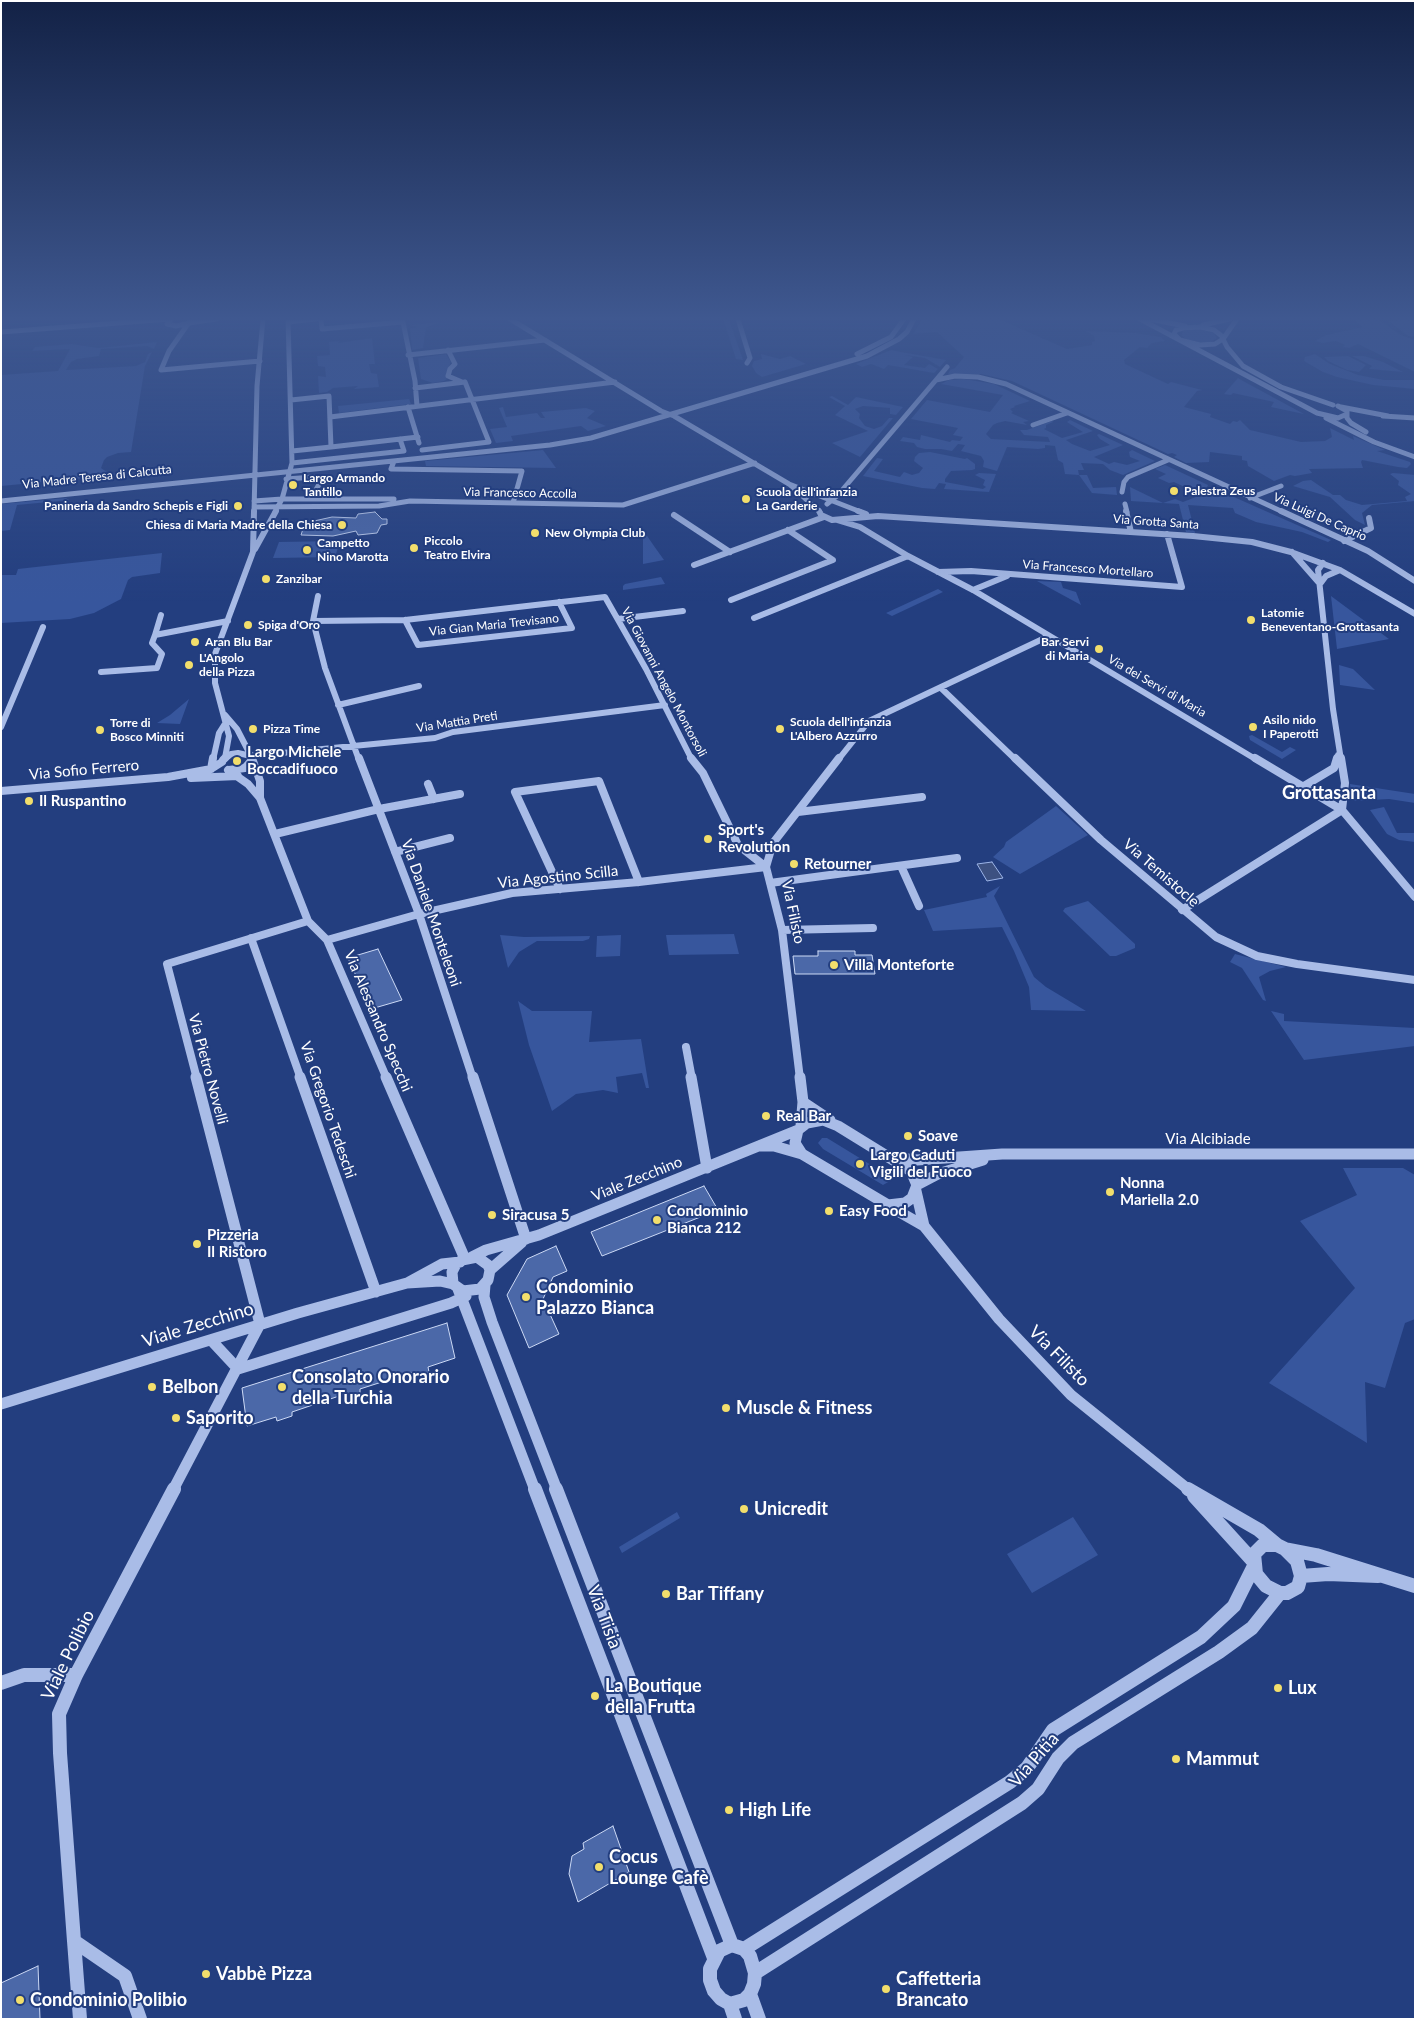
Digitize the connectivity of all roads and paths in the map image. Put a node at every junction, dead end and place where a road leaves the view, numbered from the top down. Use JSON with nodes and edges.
{"nodes":[{"id":1,"x":258,"y":413,"type":"edge"},
{"id":2,"x":291,"y":413,"type":"edge"},
{"id":3,"x":330,"y":413,"type":"edge"},
{"id":4,"x":359,"y":413,"type":"edge"},
{"id":5,"x":410,"y":413,"type":"edge"},
{"id":6,"x":477,"y":413,"type":"edge"},
{"id":7,"x":661,"y":413,"type":"edge"},
{"id":8,"x":908,"y":413,"type":"edge"},
{"id":9,"x":1067,"y":413,"type":"joint"},
{"id":10,"x":1375,"y":413,"type":"edge"},
{"id":11,"x":671,"y":414,"type":"joint"},
{"id":12,"x":1319,"y":414,"type":"joint"},
{"id":13,"x":1347,"y":415,"type":"junction"},
{"id":14,"x":1388,"y":416,"type":"junction"},
{"id":15,"x":330,"y":417,"type":"junction"},
{"id":16,"x":1415,"y":418,"type":"edge"},
{"id":17,"x":1032,"y":425,"type":"dead end"},
{"id":18,"x":418,"y":437,"type":"junction"},
{"id":19,"x":400,"y":439,"type":"junction"},
{"id":20,"x":489,"y":442,"type":"joint"},
{"id":21,"x":331,"y":446,"type":"junction"},
{"id":22,"x":292,"y":451,"type":"junction"},
{"id":23,"x":1415,"y":451,"type":"edge"},
{"id":24,"x":423,"y":452,"type":"junction"},
{"id":25,"x":1415,"y":457,"type":"edge"},
{"id":26,"x":1168,"y":460,"type":"junction"},
{"id":27,"x":394,"y":461,"type":"junction"},
{"id":28,"x":755,"y":464,"type":"junction"},
{"id":29,"x":290,"y":468,"type":"junction"},
{"id":30,"x":255,"y":473,"type":"junction"},
{"id":31,"x":286,"y":479,"type":"junction"},
{"id":32,"x":789,"y":484,"type":"junction"},
{"id":33,"x":1280,"y":486,"type":"dead end"},
{"id":34,"x":1122,"y":492,"type":"dead end"},
{"id":35,"x":838,"y":495,"type":"junction"},
{"id":36,"x":818,"y":497,"type":"junction"},
{"id":37,"x":311,"y":498,"type":"junction"},
{"id":38,"x":1250,"y":498,"type":"junction"},
{"id":39,"x":1,"y":499,"type":"edge"},
{"id":40,"x":282,"y":499,"type":"junction"},
{"id":41,"x":410,"y":501,"type":"junction"},
{"id":42,"x":513,"y":503,"type":"junction"},
{"id":43,"x":829,"y":503,"type":"junction"},
{"id":44,"x":254,"y":504,"type":"junction"},
{"id":45,"x":841,"y":504,"type":"junction"},
{"id":46,"x":1125,"y":504,"type":"dead end"},
{"id":47,"x":278,"y":507,"type":"junction"},
{"id":48,"x":819,"y":510,"type":"junction"},
{"id":49,"x":853,"y":514,"type":"junction"},
{"id":50,"x":674,"y":515,"type":"dead end"},
{"id":51,"x":876,"y":516,"type":"junction"},
{"id":52,"x":824,"y":517,"type":"junction"},
{"id":53,"x":1369,"y":518,"type":"dead end"},
{"id":54,"x":846,"y":519,"type":"joint"},
{"id":55,"x":837,"y":520,"type":"junction"},
{"id":56,"x":860,"y":527,"type":"junction"},
{"id":57,"x":788,"y":530,"type":"junction"},
{"id":58,"x":1131,"y":532,"type":"junction"},
{"id":59,"x":1166,"y":534,"type":"junction"},
{"id":60,"x":1344,"y":541,"type":"junction"},
{"id":61,"x":253,"y":552,"type":"junction"},
{"id":62,"x":730,"y":552,"type":"junction"},
{"id":63,"x":1291,"y":552,"type":"junction"},
{"id":64,"x":908,"y":556,"type":"junction"},
{"id":65,"x":1323,"y":563,"type":"junction"},
{"id":66,"x":694,"y":565,"type":"dead end"},
{"id":67,"x":1340,"y":570,"type":"junction"},
{"id":68,"x":938,"y":572,"type":"junction"},
{"id":69,"x":1010,"y":574,"type":"junction"},
{"id":70,"x":1415,"y":581,"type":"edge"},
{"id":71,"x":1320,"y":584,"type":"junction"},
{"id":72,"x":1182,"y":587,"type":"junction"},
{"id":73,"x":973,"y":590,"type":"junction"},
{"id":74,"x":1184,"y":594,"type":"dead end"},
{"id":75,"x":318,"y":596,"type":"dead end"},
{"id":76,"x":731,"y":600,"type":"dead end"},
{"id":77,"x":559,"y":602,"type":"junction"},
{"id":78,"x":1415,"y":606,"type":"edge"},
{"id":79,"x":1406,"y":608,"type":"junction"},
{"id":80,"x":683,"y":612,"type":"dead end"},
{"id":81,"x":1415,"y":614,"type":"edge"},
{"id":82,"x":161,"y":615,"type":"dead end"},
{"id":83,"x":754,"y":618,"type":"dead end"},
{"id":84,"x":618,"y":619,"type":"junction"},
{"id":85,"x":405,"y":620,"type":"junction"},
{"id":86,"x":228,"y":621,"type":"junction"},
{"id":87,"x":314,"y":621,"type":"junction"},
{"id":88,"x":43,"y":627,"type":"dead end"},
{"id":89,"x":155,"y":635,"type":"junction"},
{"id":90,"x":1050,"y":636,"type":"junction"},
{"id":91,"x":101,"y":672,"type":"dead end"},
{"id":92,"x":419,"y":686,"type":"dead end"},
{"id":93,"x":941,"y":688,"type":"junction"},
{"id":94,"x":338,"y":705,"type":"junction"},
{"id":95,"x":665,"y":705,"type":"junction"},
{"id":96,"x":226,"y":719,"type":"junction"},
{"id":97,"x":1,"y":727,"type":"edge"},
{"id":98,"x":354,"y":746,"type":"junction"},
{"id":99,"x":1339,"y":752,"type":"junction"},
{"id":100,"x":251,"y":757,"type":"junction"},
{"id":101,"x":224,"y":760,"type":"junction"},
{"id":102,"x":211,"y":769,"type":"junction"},
{"id":103,"x":235,"y":772,"type":"junction"},
{"id":104,"x":168,"y":777,"type":"junction"},
{"id":105,"x":428,"y":784,"type":"dead end"},
{"id":106,"x":1304,"y":786,"type":"junction"},
{"id":107,"x":1,"y":791,"type":"edge"},
{"id":108,"x":460,"y":794,"type":"dead end"},
{"id":109,"x":922,"y":797,"type":"dead end"},
{"id":110,"x":260,"y":798,"type":"junction"},
{"id":111,"x":434,"y":799,"type":"junction"},
{"id":112,"x":379,"y":809,"type":"junction"},
{"id":113,"x":1342,"y":810,"type":"junction"},
{"id":114,"x":798,"y":812,"type":"junction"},
{"id":115,"x":274,"y":834,"type":"junction"},
{"id":116,"x":450,"y":838,"type":"dead end"},
{"id":117,"x":395,"y":852,"type":"junction"},
{"id":118,"x":957,"y":858,"type":"dead end"},
{"id":119,"x":766,"y":866,"type":"junction"},
{"id":120,"x":900,"y":866,"type":"junction"},
{"id":121,"x":639,"y":882,"type":"junction"},
{"id":122,"x":770,"y":883,"type":"junction"},
{"id":123,"x":560,"y":889,"type":"junction"},
{"id":124,"x":1415,"y":897,"type":"edge"},
{"id":125,"x":919,"y":906,"type":"dead end"},
{"id":126,"x":1182,"y":910,"type":"junction"},
{"id":127,"x":419,"y":914,"type":"junction"},
{"id":128,"x":308,"y":921,"type":"junction"},
{"id":129,"x":874,"y":928,"type":"dead end"},
{"id":130,"x":782,"y":930,"type":"junction"},
{"id":131,"x":251,"y":938,"type":"junction"},
{"id":132,"x":327,"y":940,"type":"junction"},
{"id":133,"x":1415,"y":980,"type":"edge"},
{"id":134,"x":686,"y":1047,"type":"dead end"},
{"id":135,"x":803,"y":1102,"type":"junction"},
{"id":136,"x":838,"y":1126,"type":"junction"},
{"id":137,"x":800,"y":1128,"type":"junction"},
{"id":138,"x":762,"y":1146,"type":"junction"},
{"id":139,"x":802,"y":1154,"type":"junction"},
{"id":140,"x":1002,"y":1154,"type":"junction"},
{"id":141,"x":1415,"y":1154,"type":"edge"},
{"id":142,"x":889,"y":1158,"type":"junction"},
{"id":143,"x":707,"y":1168,"type":"junction"},
{"id":144,"x":916,"y":1188,"type":"junction"},
{"id":145,"x":888,"y":1205,"type":"junction"},
{"id":146,"x":924,"y":1226,"type":"junction"},
{"id":147,"x":525,"y":1240,"type":"junction"},
{"id":148,"x":465,"y":1259,"type":"junction"},
{"id":149,"x":490,"y":1270,"type":"junction"},
{"id":150,"x":407,"y":1283,"type":"junction"},
{"id":151,"x":480,"y":1288,"type":"junction"},
{"id":152,"x":458,"y":1290,"type":"junction"},
{"id":153,"x":376,"y":1292,"type":"junction"},
{"id":154,"x":260,"y":1324,"type":"junction"},
{"id":155,"x":211,"y":1340,"type":"junction"},
{"id":156,"x":238,"y":1369,"type":"junction"},
{"id":157,"x":1,"y":1404,"type":"edge"},
{"id":158,"x":1189,"y":1490,"type":"junction"},
{"id":159,"x":1281,"y":1547,"type":"junction"},
{"id":160,"x":1253,"y":1564,"type":"junction"},
{"id":161,"x":1301,"y":1576,"type":"junction"},
{"id":162,"x":1386,"y":1576,"type":"junction"},
{"id":163,"x":1415,"y":1586,"type":"edge"},
{"id":164,"x":1280,"y":1592,"type":"junction"},
{"id":165,"x":76,"y":1675,"type":"junction"},
{"id":166,"x":1,"y":1683,"type":"edge"},
{"id":167,"x":74,"y":1941,"type":"junction"},
{"id":168,"x":738,"y":1947,"type":"junction"},
{"id":169,"x":714,"y":1958,"type":"junction"},
{"id":170,"x":755,"y":1973,"type":"junction"},
{"id":171,"x":750,"y":1994,"type":"junction"},
{"id":172,"x":730,"y":2004,"type":"junction"},
{"id":173,"x":80,"y":2019,"type":"edge"},
{"id":174,"x":140,"y":2019,"type":"edge"},
{"id":175,"x":735,"y":2019,"type":"edge"},
{"id":176,"x":759,"y":2019,"type":"edge"}],
"edges":[{"from":1,"to":30,"type":"street"},
{"from":2,"to":22,"type":"street"},
{"from":3,"to":15,"type":"street"},
{"from":4,"to":15,"type":"street"},
{"from":5,"to":18,"type":"street"},
{"from":6,"to":20,"type":"street"},
{"from":7,"to":24,"type":"street"},
{"from":8,"to":35,"type":"street"},
{"from":9,"to":17,"type":"street"},
{"from":9,"to":26,"type":"street","name":"Via Luigi De Caprio"},
{"from":10,"to":14,"type":"street"},
{"from":11,"to":27,"type":"street"},
{"from":11,"to":28,"type":"street"},
{"from":12,"to":13,"type":"street"},
{"from":12,"to":25,"type":"street"},
{"from":13,"to":14,"type":"street"},
{"from":13,"to":23,"type":"street"},
{"from":14,"to":16,"type":"street"},
{"from":15,"to":21,"type":"street"},
{"from":18,"to":19,"type":"street"},
{"from":18,"to":24,"type":"street"},
{"from":19,"to":21,"type":"street"},
{"from":19,"to":29,"type":"street"},
{"from":20,"to":24,"type":"street"},
{"from":21,"to":22,"type":"street"},
{"from":22,"to":29,"type":"street"},
{"from":24,"to":29,"type":"street"},
{"from":26,"to":34,"type":"street"},
{"from":26,"to":38,"type":"street","name":"Via Luigi De Caprio"},
{"from":27,"to":29,"type":"street"},
{"from":27,"to":42,"type":"street"},
{"from":28,"to":32,"type":"street"},
{"from":28,"to":42,"type":"street","name":"Via Francesco Accolla"},
{"from":29,"to":30,"type":"street","name":"Via Madre Teresa di Calcutta"},
{"from":29,"to":31,"type":"street"},
{"from":30,"to":39,"type":"street","name":"Via Madre Teresa di Calcutta"},
{"from":30,"to":44,"type":"street"},
{"from":31,"to":37,"type":"street"},
{"from":31,"to":40,"type":"street"},
{"from":32,"to":36,"type":"street"},
{"from":32,"to":48,"type":"street"},
{"from":33,"to":38,"type":"street"},
{"from":35,"to":36,"type":"street"},
{"from":35,"to":43,"type":"street"},
{"from":35,"to":45,"type":"street"},
{"from":36,"to":43,"type":"street"},
{"from":37,"to":40,"type":"street"},
{"from":37,"to":41,"type":"street"},
{"from":38,"to":60,"type":"street","name":"Via Luigi De Caprio"},
{"from":40,"to":44,"type":"street"},
{"from":40,"to":47,"type":"street"},
{"from":41,"to":42,"type":"street","name":"Via Francesco Accolla"},
{"from":41,"to":47,"type":"street","name":"Via Francesco Accolla"},
{"from":43,"to":45,"type":"street"},
{"from":43,"to":48,"type":"street"},
{"from":44,"to":47,"type":"street","name":"Via Francesco Accolla"},
{"from":44,"to":61,"type":"street"},
{"from":45,"to":49,"type":"street"},
{"from":46,"to":58,"type":"street"},
{"from":47,"to":61,"type":"street"},
{"from":48,"to":52,"type":"street"},
{"from":49,"to":51,"type":"street"},
{"from":49,"to":54,"type":"street"},
{"from":49,"to":56,"type":"street"},
{"from":50,"to":62,"type":"street"},
{"from":51,"to":56,"type":"street"},
{"from":51,"to":58,"type":"street","name":"Via Grotta Santa"},
{"from":52,"to":55,"type":"street"},
{"from":52,"to":57,"type":"street"},
{"from":53,"to":60,"type":"street"},
{"from":54,"to":55,"type":"street"},
{"from":55,"to":56,"type":"street"},
{"from":56,"to":64,"type":"street","name":"Via dei Servi di Maria"},
{"from":57,"to":62,"type":"street"},
{"from":57,"to":76,"type":"street"},
{"from":58,"to":59,"type":"street","name":"Via Grotta Santa"},
{"from":59,"to":63,"type":"street","name":"Via Grotta Santa"},
{"from":59,"to":72,"type":"street","name":"Via Francesco Mortellaro"},
{"from":60,"to":70,"type":"street","name":"Via Luigi De Caprio"},
{"from":61,"to":86,"type":"street"},
{"from":62,"to":66,"type":"street"},
{"from":63,"to":65,"type":"street","name":"Via Grotta Santa"},
{"from":63,"to":71,"type":"street"},
{"from":64,"to":68,"type":"street","name":"Via dei Servi di Maria"},
{"from":64,"to":83,"type":"street"},
{"from":65,"to":67,"type":"street","name":"Via Grotta Santa"},
{"from":65,"to":71,"type":"street"},
{"from":67,"to":71,"type":"street"},
{"from":67,"to":79,"type":"street","name":"Via Grotta Santa"},
{"from":68,"to":69,"type":"street","name":"Via Francesco Mortellaro"},
{"from":68,"to":73,"type":"street","name":"Via dei Servi di Maria"},
{"from":69,"to":72,"type":"street","name":"Via Francesco Mortellaro"},
{"from":69,"to":73,"type":"street"},
{"from":71,"to":99,"type":"street"},
{"from":72,"to":74,"type":"street"},
{"from":73,"to":90,"type":"street","name":"Via dei Servi di Maria"},
{"from":75,"to":87,"type":"street","name":"Via Daniele Monteleoni"},
{"from":77,"to":84,"type":"street","name":"Via Giovanni Angelo Montorsoli"},
{"from":77,"to":85,"type":"street","name":"Via Giovanni Angelo Montorsoli"},
{"from":77,"to":85,"type":"street","name":"Via Gian Maria Trevisano"},
{"from":78,"to":79,"type":"street"},
{"from":79,"to":81,"type":"street","name":"Via Grotta Santa"},
{"from":80,"to":84,"type":"street"},
{"from":82,"to":89,"type":"street"},
{"from":84,"to":95,"type":"street","name":"Via Giovanni Angelo Montorsoli"},
{"from":85,"to":87,"type":"street","name":"Via Giovanni Angelo Montorsoli"},
{"from":86,"to":89,"type":"street"},
{"from":86,"to":96,"type":"street"},
{"from":87,"to":94,"type":"street","name":"Via Daniele Monteleoni"},
{"from":88,"to":97,"type":"street"},
{"from":89,"to":91,"type":"street"},
{"from":90,"to":93,"type":"street","name":"Via Filisto"},
{"from":90,"to":106,"type":"street","name":"Via dei Servi di Maria"},
{"from":92,"to":94,"type":"street"},
{"from":93,"to":114,"type":"street","name":"Via Filisto"},
{"from":93,"to":126,"type":"street","name":"Via Temistocle"},
{"from":94,"to":98,"type":"street","name":"Via Daniele Monteleoni"},
{"from":95,"to":98,"type":"street","name":"Via Mattia Preti"},
{"from":95,"to":119,"type":"street","name":"Via Giovanni Angelo Montorsoli"},
{"from":96,"to":100,"type":"street"},
{"from":96,"to":101,"type":"street"},
{"from":96,"to":102,"type":"street"},
{"from":98,"to":100,"type":"street","name":"Via Mattia Preti"},
{"from":98,"to":112,"type":"street","name":"Via Daniele Monteleoni"},
{"from":99,"to":106,"type":"street"},
{"from":99,"to":113,"type":"street"},
{"from":100,"to":101,"type":"street","name":"Via Mattia Preti"},
{"from":100,"to":103,"type":"street"},
{"from":100,"to":110,"type":"street"},
{"from":101,"to":102,"type":"street"},
{"from":101,"to":103,"type":"street"},
{"from":102,"to":104,"type":"street"},
{"from":103,"to":104,"type":"street"},
{"from":103,"to":110,"type":"street"},
{"from":104,"to":107,"type":"street","name":"Via Sofio Ferrero"},
{"from":105,"to":111,"type":"street"},
{"from":106,"to":113,"type":"street","name":"Via dei Servi di Maria"},
{"from":108,"to":111,"type":"street"},
{"from":109,"to":114,"type":"street"},
{"from":110,"to":115,"type":"street","name":"Via Alessandro Specchi"},
{"from":111,"to":112,"type":"street"},
{"from":112,"to":115,"type":"street"},
{"from":112,"to":117,"type":"street","name":"Via Daniele Monteleoni"},
{"from":113,"to":124,"type":"street","name":"Via dei Servi di Maria"},
{"from":113,"to":126,"type":"street"},
{"from":114,"to":119,"type":"street","name":"Via Filisto"},
{"from":115,"to":128,"type":"street","name":"Via Alessandro Specchi"},
{"from":116,"to":117,"type":"street"},
{"from":117,"to":127,"type":"street","name":"Via Daniele Monteleoni"},
{"from":118,"to":120,"type":"street"},
{"from":119,"to":121,"type":"street","name":"Via Agostino Scilla"},
{"from":119,"to":122,"type":"street","name":"Via Filisto"},
{"from":120,"to":122,"type":"street"},
{"from":120,"to":125,"type":"street"},
{"from":121,"to":123,"type":"street","name":"Via Agostino Scilla"},
{"from":121,"to":123,"type":"street"},
{"from":122,"to":130,"type":"street","name":"Via Filisto"},
{"from":123,"to":127,"type":"street","name":"Via Agostino Scilla"},
{"from":126,"to":133,"type":"street","name":"Via Temistocle"},
{"from":127,"to":132,"type":"street","name":"Via Agostino Scilla"},
{"from":127,"to":147,"type":"street","name":"Via Daniele Monteleoni"},
{"from":128,"to":131,"type":"street","name":"Via Pietro Novelli"},
{"from":128,"to":132,"type":"street","name":"Via Alessandro Specchi"},
{"from":129,"to":130,"type":"street"},
{"from":130,"to":135,"type":"street","name":"Via Filisto"},
{"from":131,"to":153,"type":"street","name":"Via Gregorio Tedeschi"},
{"from":131,"to":154,"type":"street","name":"Via Pietro Novelli"},
{"from":132,"to":148,"type":"street","name":"Via Alessandro Specchi"},
{"from":134,"to":143,"type":"street"},
{"from":135,"to":136,"type":"street"},
{"from":135,"to":137,"type":"street","name":"Via Filisto"},
{"from":136,"to":137,"type":"street","name":"Viale Zecchino"},
{"from":136,"to":142,"type":"street"},
{"from":137,"to":138,"type":"street","name":"Viale Zecchino"},
{"from":137,"to":139,"type":"street","name":"Via Filisto"},
{"from":138,"to":139,"type":"street"},
{"from":138,"to":143,"type":"street","name":"Viale Zecchino"},
{"from":139,"to":145,"type":"street"},
{"from":140,"to":141,"type":"street","name":"Via Alcibiade"},
{"from":140,"to":142,"type":"street"},
{"from":140,"to":144,"type":"street"},
{"from":142,"to":144,"type":"street"},
{"from":143,"to":147,"type":"street","name":"Viale Zecchino"},
{"from":144,"to":145,"type":"street"},
{"from":144,"to":146,"type":"street"},
{"from":145,"to":146,"type":"street"},
{"from":146,"to":158,"type":"street","name":"Via Filisto"},
{"from":147,"to":148,"type":"street"},
{"from":147,"to":149,"type":"street"},
{"from":148,"to":149,"type":"street"},
{"from":148,"to":150,"type":"street"},
{"from":148,"to":152,"type":"street"},
{"from":149,"to":151,"type":"street"},
{"from":150,"to":152,"type":"street"},
{"from":150,"to":153,"type":"street","name":"Viale Zecchino"},
{"from":151,"to":152,"type":"street"},
{"from":151,"to":168,"type":"street","name":"Via Tisia"},
{"from":152,"to":156,"type":"street"},
{"from":152,"to":169,"type":"street","name":"Via Tisia"},
{"from":153,"to":154,"type":"street","name":"Viale Zecchino"},
{"from":154,"to":155,"type":"street","name":"Viale Zecchino"},
{"from":154,"to":156,"type":"street","name":"Viale Polibio"},
{"from":155,"to":156,"type":"street"},
{"from":155,"to":157,"type":"street","name":"Viale Zecchino"},
{"from":156,"to":165,"type":"street","name":"Viale Polibio"},
{"from":158,"to":159,"type":"street"},
{"from":158,"to":160,"type":"street"},
{"from":159,"to":160,"type":"street"},
{"from":159,"to":161,"type":"street"},
{"from":159,"to":162,"type":"street"},
{"from":160,"to":164,"type":"street"},
{"from":160,"to":168,"type":"street","name":"Via Pitia"},
{"from":161,"to":162,"type":"street"},
{"from":161,"to":164,"type":"street"},
{"from":162,"to":163,"type":"street"},
{"from":164,"to":170,"type":"street","name":"Via Pitia"},
{"from":165,"to":166,"type":"street"},
{"from":165,"to":167,"type":"street","name":"Viale Polibio"},
{"from":167,"to":173,"type":"street","name":"Viale Polibio"},
{"from":167,"to":174,"type":"street"},
{"from":168,"to":169,"type":"street"},
{"from":168,"to":170,"type":"street"},
{"from":169,"to":172,"type":"street"},
{"from":170,"to":171,"type":"street"},
{"from":171,"to":172,"type":"street"},
{"from":171,"to":176,"type":"street"},
{"from":172,"to":175,"type":"street"}]}
